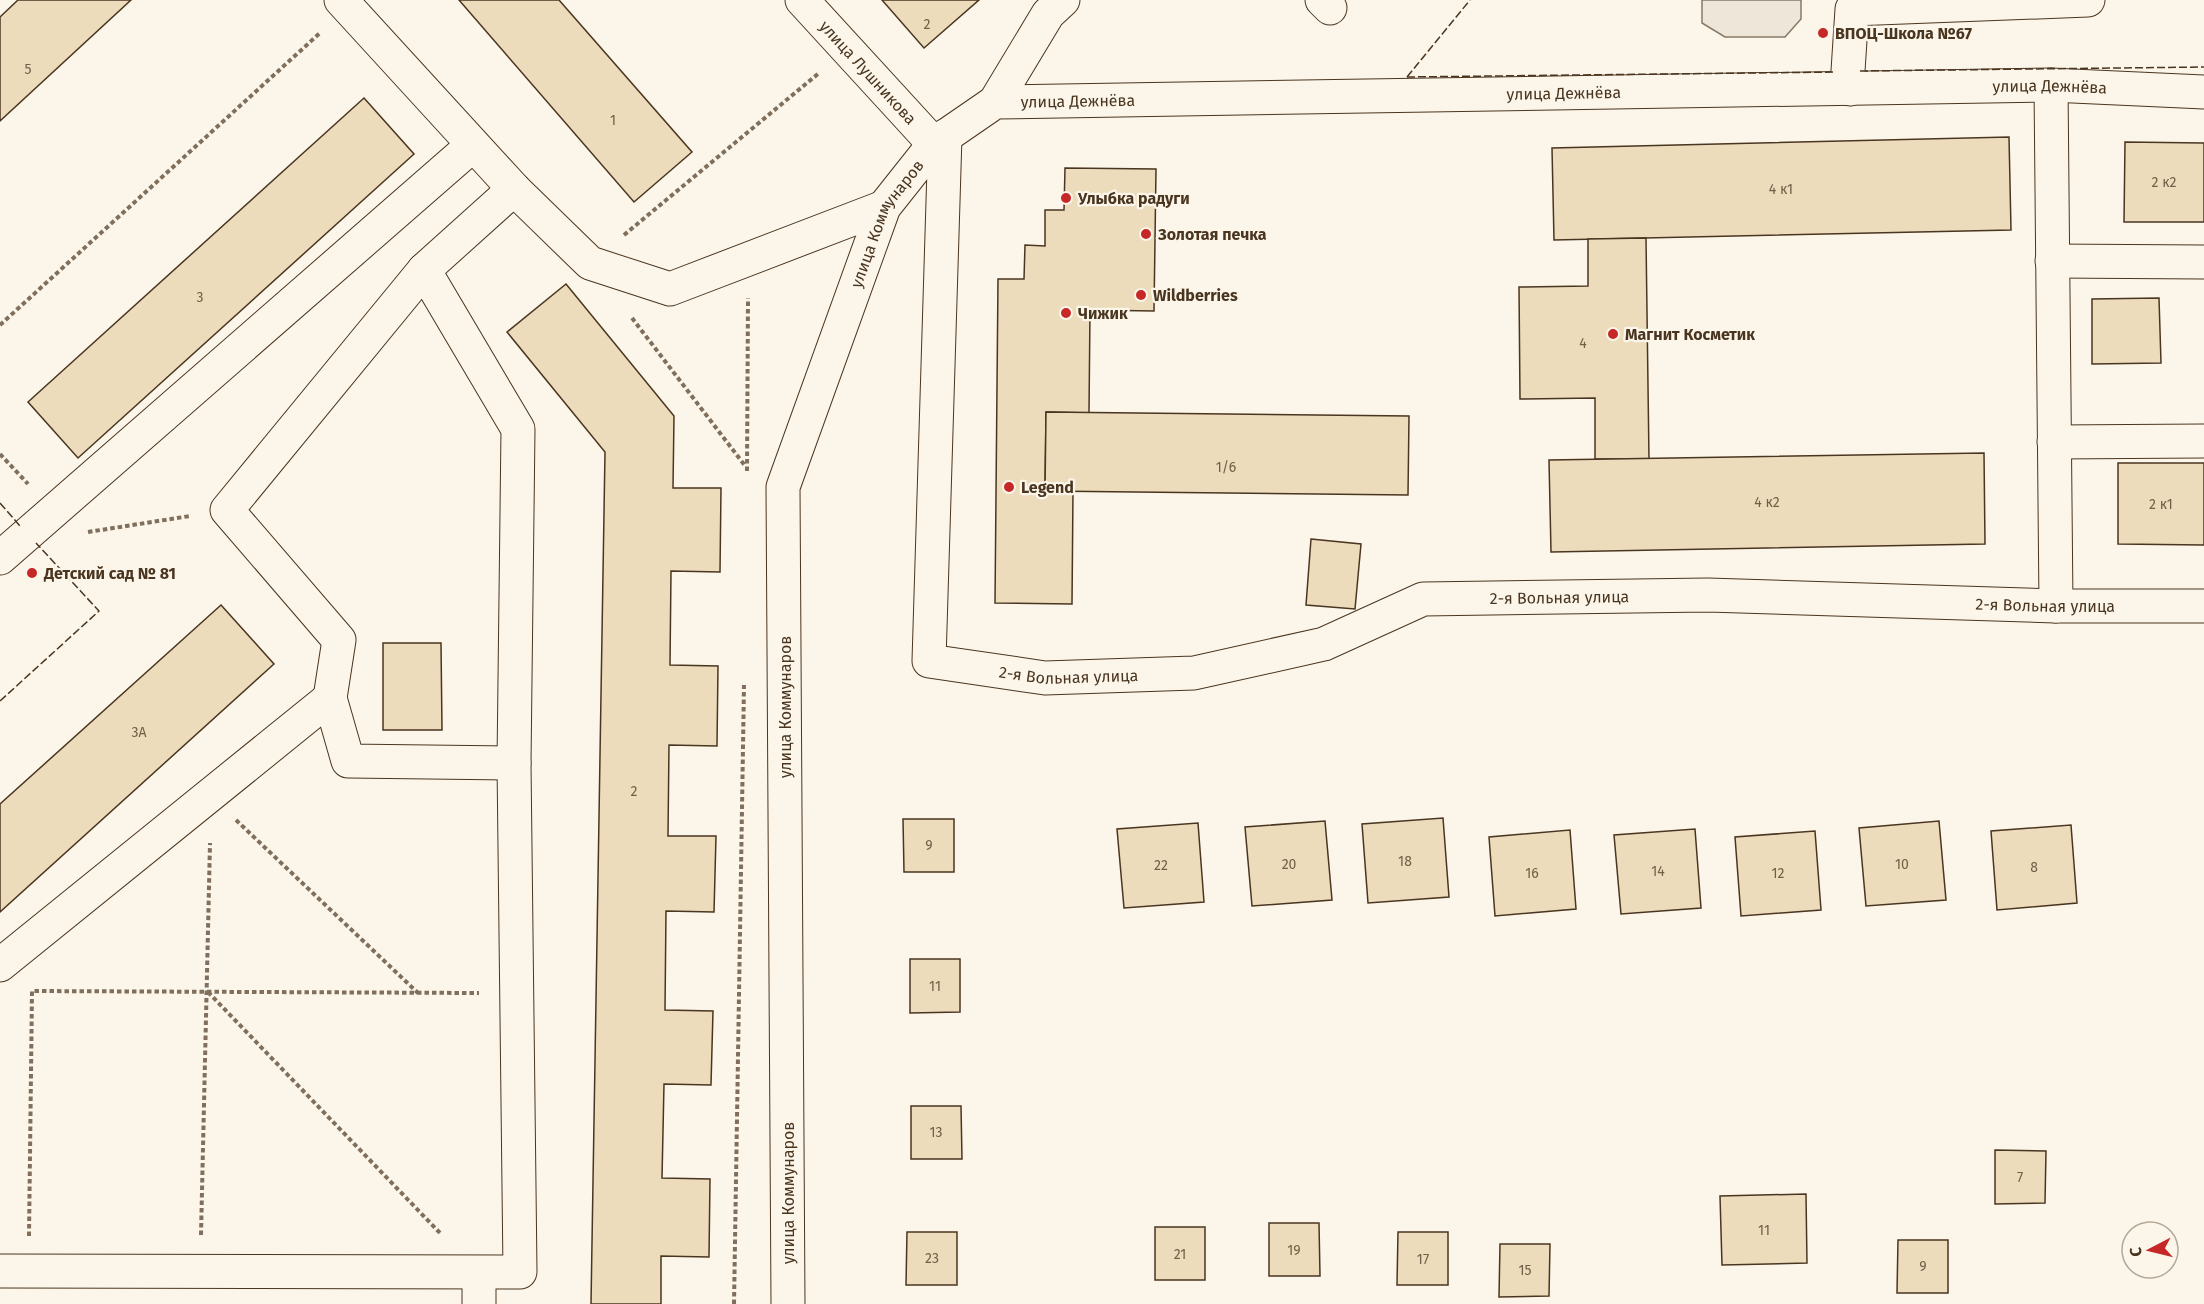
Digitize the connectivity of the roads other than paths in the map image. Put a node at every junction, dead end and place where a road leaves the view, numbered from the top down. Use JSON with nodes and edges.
{"nodes":[{"id":1,"x":802,"y":0,"type":"edge"},
{"id":2,"x":1063,"y":0,"type":"edge"},
{"id":3,"x":2088,"y":0,"type":"edge"},
{"id":4,"x":345,"y":4,"type":"edge"},
{"id":5,"x":2051,"y":85,"type":"junction"},
{"id":6,"x":1850,"y":89,"type":"junction"},
{"id":7,"x":2204,"y":92,"type":"edge"},
{"id":8,"x":995,"y":102,"type":"junction"},
{"id":9,"x":940,"y":140,"type":"junction"},
{"id":10,"x":473,"y":145,"type":"junction"},
{"id":11,"x":514,"y":189,"type":"junction"},
{"id":12,"x":884,"y":207,"type":"junction"},
{"id":13,"x":2052,"y":261,"type":"junction"},
{"id":14,"x":2204,"y":262,"type":"edge"},
{"id":15,"x":424,"y":270,"type":"junction"},
{"id":16,"x":2204,"y":441,"type":"edge"},
{"id":17,"x":2054,"y":442,"type":"junction"},
{"id":18,"x":0,"y":558,"type":"edge"},
{"id":19,"x":2056,"y":606,"type":"junction"},
{"id":20,"x":2204,"y":606,"type":"edge"},
{"id":21,"x":330,"y":698,"type":"junction"},
{"id":22,"x":514,"y":763,"type":"junction"},
{"id":23,"x":0,"y":965,"type":"edge"},
{"id":24,"x":14,"y":1271,"type":"edge"},
{"id":25,"x":478,"y":1288,"type":"edge"},
{"id":26,"x":788,"y":1304,"type":"edge"}],
"edges":[{"from":1,"to":9,"type":"street","name":"улица Лушникова"},
{"from":2,"to":8,"type":"street"},
{"from":3,"to":6,"type":"street"},
{"from":4,"to":10,"type":"street"},
{"from":5,"to":6,"type":"street","name":"улица Дежнёва"},
{"from":5,"to":7,"type":"street","name":"улица Дежнёва"},
{"from":5,"to":13,"type":"street"},
{"from":6,"to":8,"type":"street","name":"улица Дежнёва"},
{"from":8,"to":9,"type":"street","name":"улица Дежнёва"},
{"from":9,"to":12,"type":"street","name":"улица Коммунаров"},
{"from":9,"to":19,"type":"street","name":"2-я Вольная улица"},
{"from":10,"to":11,"type":"street"},
{"from":10,"to":18,"type":"street"},
{"from":11,"to":12,"type":"street"},
{"from":11,"to":15,"type":"street"},
{"from":12,"to":26,"type":"street","name":"улица Коммунаров"},
{"from":13,"to":14,"type":"street"},
{"from":13,"to":17,"type":"street"},
{"from":15,"to":21,"type":"street"},
{"from":15,"to":22,"type":"street"},
{"from":16,"to":17,"type":"street"},
{"from":17,"to":19,"type":"street"},
{"from":19,"to":20,"type":"street","name":"2-я Вольная улица"},
{"from":21,"to":22,"type":"street"},
{"from":21,"to":23,"type":"street"},
{"from":22,"to":25,"type":"street"},
{"from":24,"to":25,"type":"street"}]}
